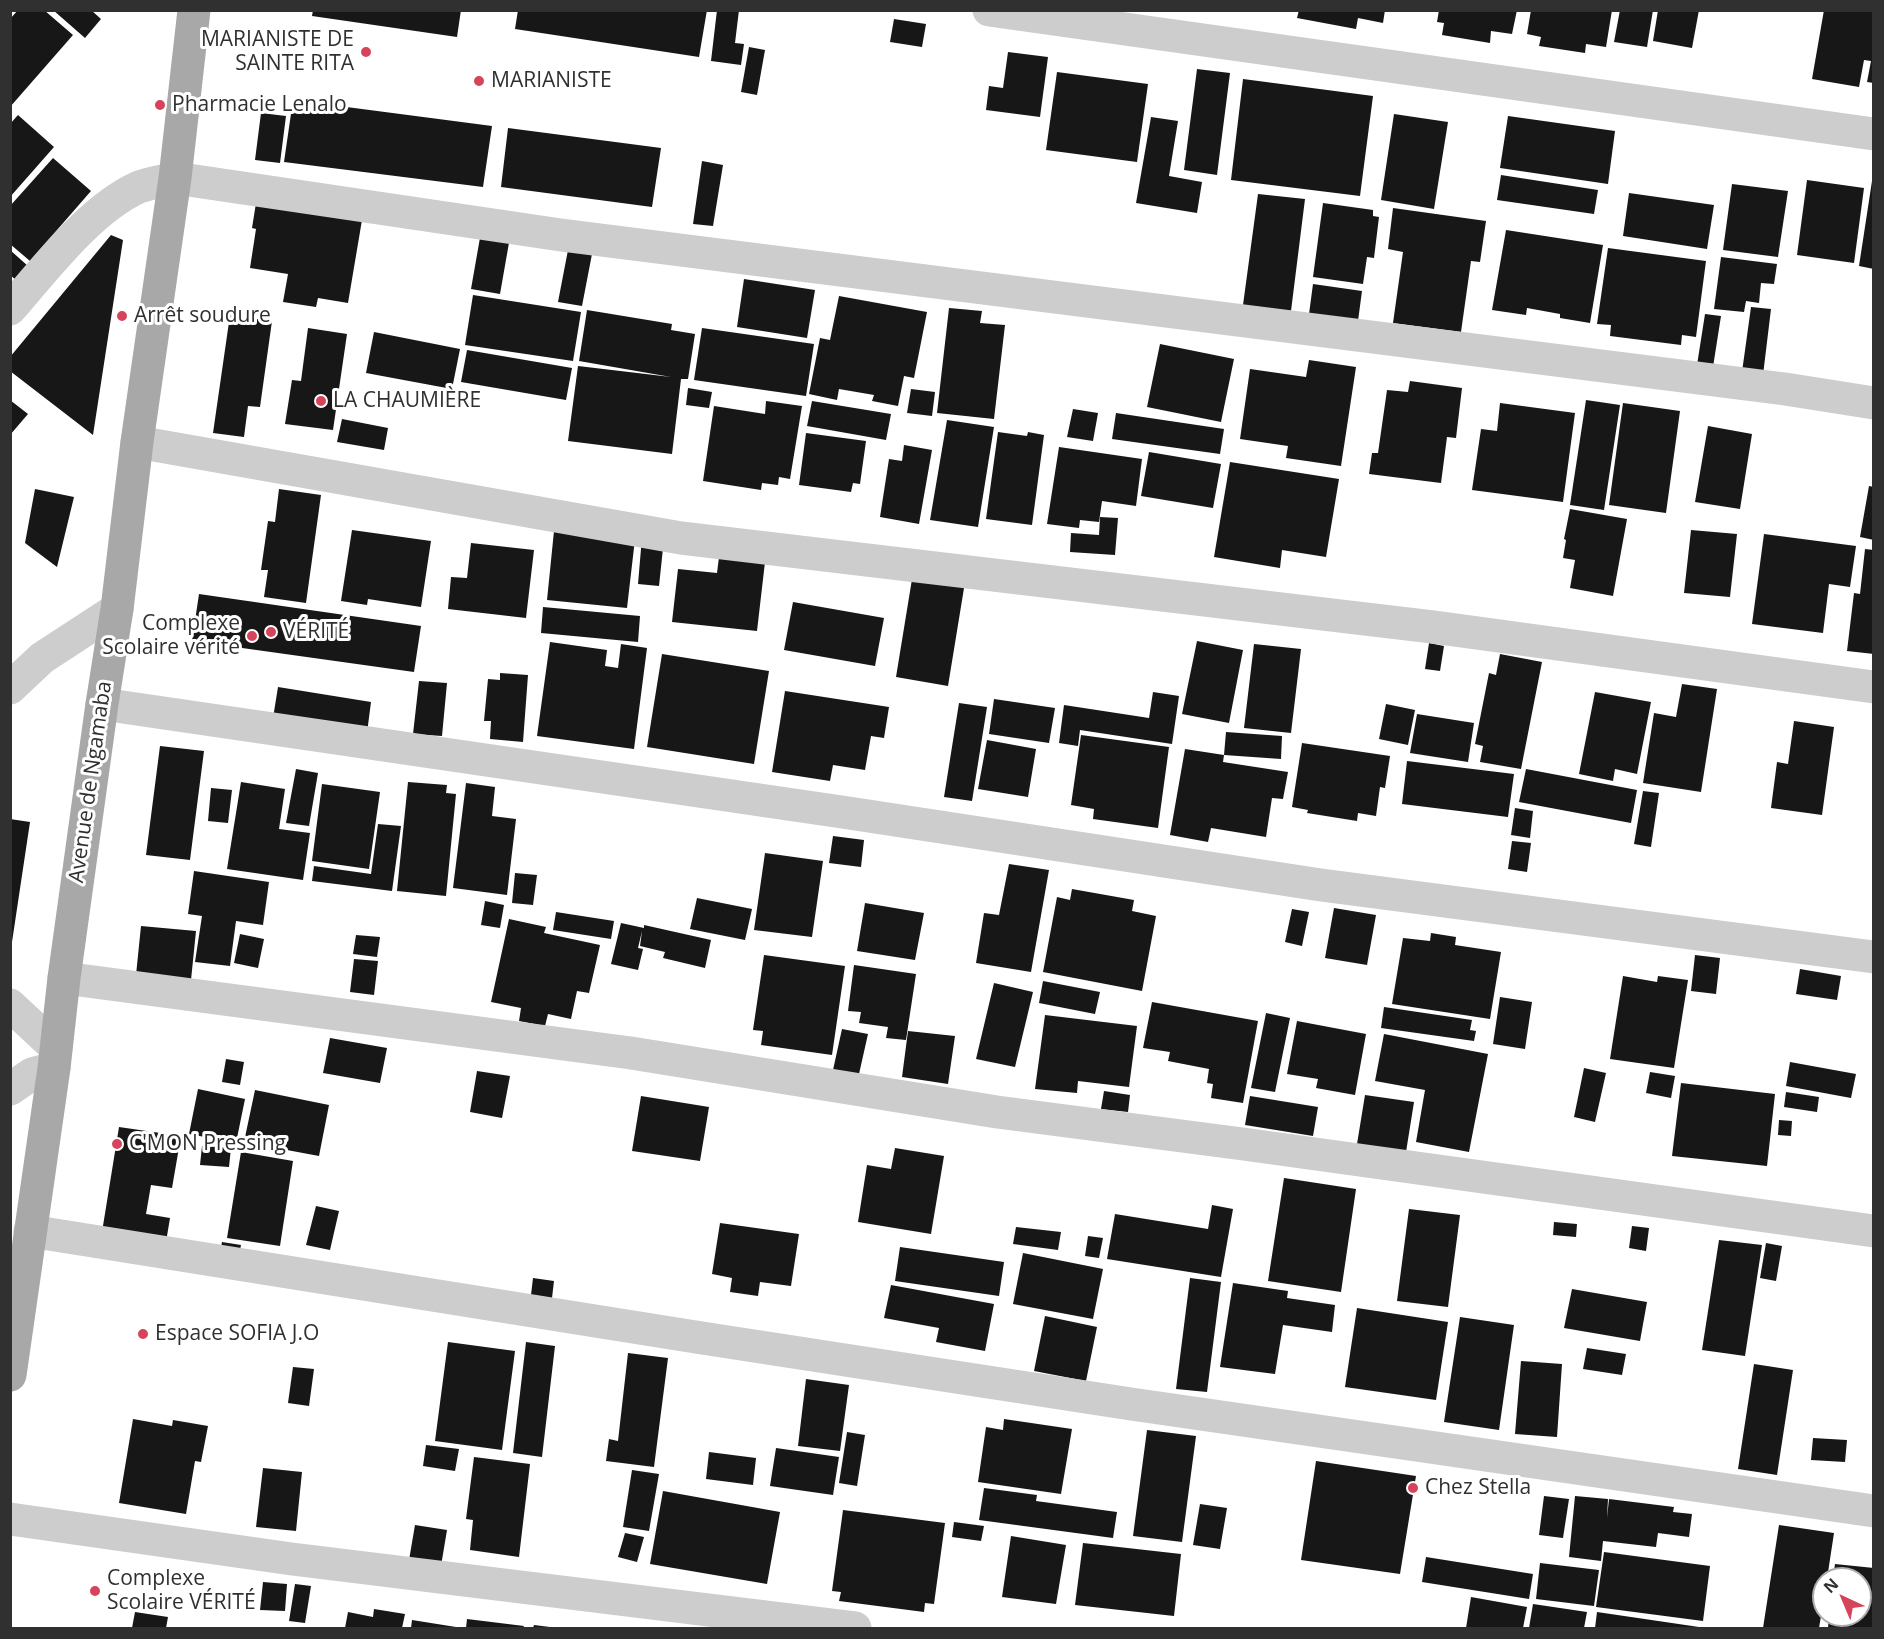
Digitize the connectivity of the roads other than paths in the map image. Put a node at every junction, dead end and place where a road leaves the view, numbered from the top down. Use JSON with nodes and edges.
{"nodes":[{"id":1,"x":194,"y":10,"type":"edge"},
{"id":2,"x":988,"y":10,"type":"edge"},
{"id":3,"x":1874,"y":134,"type":"edge"},
{"id":4,"x":175,"y":178,"type":"junction"},
{"id":5,"x":10,"y":309,"type":"edge"},
{"id":6,"x":1874,"y":403,"type":"edge"},
{"id":7,"x":137,"y":442,"type":"junction"},
{"id":8,"x":117,"y":609,"type":"junction"},
{"id":9,"x":1874,"y":687,"type":"edge"},
{"id":10,"x":10,"y":688,"type":"edge"},
{"id":11,"x":102,"y":704,"type":"junction"},
{"id":12,"x":1874,"y":957,"type":"edge"},
{"id":13,"x":64,"y":978,"type":"junction"},
{"id":14,"x":10,"y":1005,"type":"edge"},
{"id":15,"x":55,"y":1058,"type":"junction"},
{"id":16,"x":10,"y":1089,"type":"edge"},
{"id":17,"x":30,"y":1231,"type":"junction"},
{"id":18,"x":1874,"y":1231,"type":"edge"},
{"id":19,"x":10,"y":1375,"type":"edge"},
{"id":20,"x":1874,"y":1511,"type":"edge"},
{"id":21,"x":10,"y":1519,"type":"edge"},
{"id":22,"x":855,"y":1629,"type":"edge"}],
"edges":[{"from":1,"to":4,"type":"main road","name":"Avenue de Ngamaba"},
{"from":2,"to":3,"type":"street"},
{"from":4,"to":5,"type":"street"},
{"from":4,"to":6,"type":"street"},
{"from":4,"to":7,"type":"main road","name":"Avenue de Ngamaba"},
{"from":7,"to":8,"type":"main road","name":"Avenue de Ngamaba"},
{"from":7,"to":9,"type":"street"},
{"from":8,"to":10,"type":"street"},
{"from":8,"to":11,"type":"main road","name":"Avenue de Ngamaba"},
{"from":11,"to":12,"type":"street"},
{"from":11,"to":13,"type":"main road","name":"Avenue de Ngamaba"},
{"from":13,"to":15,"type":"main road","name":"Avenue de Ngamaba"},
{"from":13,"to":18,"type":"street"},
{"from":14,"to":15,"type":"street"},
{"from":15,"to":16,"type":"street"},
{"from":15,"to":17,"type":"main road","name":"Avenue de Ngamaba"},
{"from":17,"to":19,"type":"main road","name":"Avenue de Ngamaba"},
{"from":17,"to":20,"type":"street"},
{"from":21,"to":22,"type":"street"}]}
